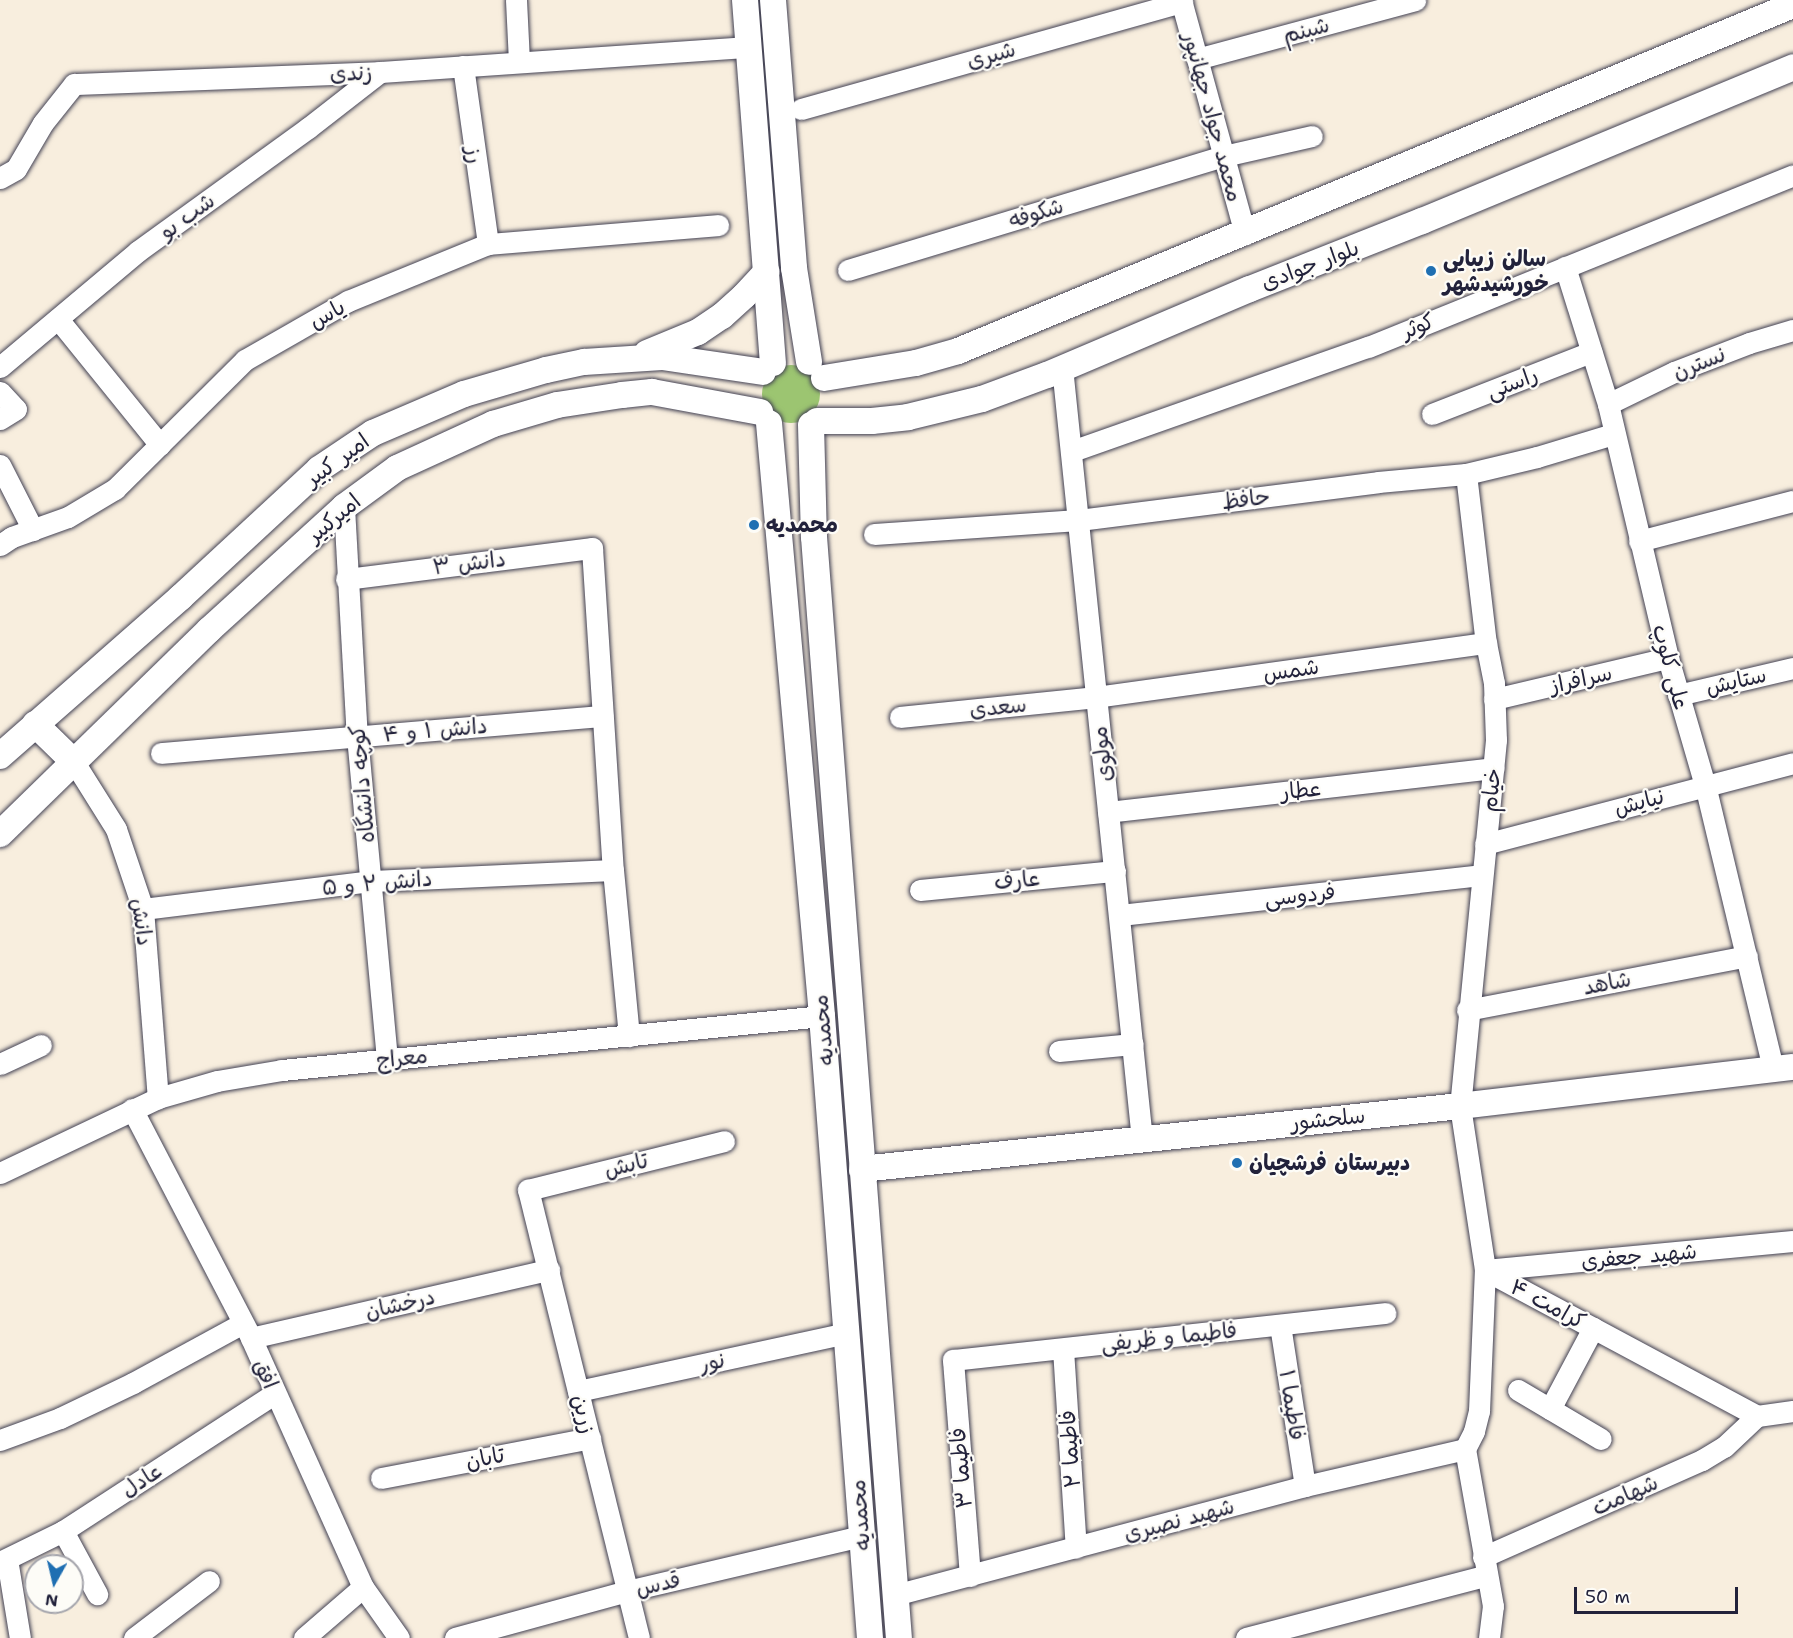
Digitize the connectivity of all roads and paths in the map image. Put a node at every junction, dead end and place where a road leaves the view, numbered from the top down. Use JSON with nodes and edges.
{"nodes":[{"id":1,"x":516,"y":0,"type":"edge"},
{"id":2,"x":745,"y":0,"type":"edge"},
{"id":3,"x":773,"y":0,"type":"edge"},
{"id":4,"x":1415,"y":0,"type":"edge"},
{"id":5,"x":1181,"y":1,"type":"edge"},
{"id":6,"x":1793,"y":5,"type":"edge"},
{"id":7,"x":749,"y":47,"type":"junction"},
{"id":8,"x":1197,"y":59,"type":"junction"},
{"id":9,"x":519,"y":61,"type":"junction"},
{"id":10,"x":463,"y":66,"type":"junction"},
{"id":11,"x":1793,"y":67,"type":"edge"},
{"id":12,"x":380,"y":72,"type":"junction"},
{"id":13,"x":801,"y":108,"type":"dead end"},
{"id":14,"x":1312,"y":136,"type":"dead end"},
{"id":15,"x":1224,"y":156,"type":"junction"},
{"id":16,"x":1793,"y":175,"type":"edge"},
{"id":17,"x":0,"y":178,"type":"edge"},
{"id":18,"x":718,"y":225,"type":"dead end"},
{"id":19,"x":1245,"y":234,"type":"junction"},
{"id":20,"x":488,"y":244,"type":"junction"},
{"id":21,"x":1565,"y":267,"type":"junction"},
{"id":22,"x":848,"y":270,"type":"dead end"},
{"id":23,"x":766,"y":272,"type":"junction"},
{"id":24,"x":58,"y":320,"type":"junction"},
{"id":25,"x":1793,"y":330,"type":"edge"},
{"id":26,"x":1591,"y":351,"type":"junction"},
{"id":27,"x":635,"y":357,"type":"junction"},
{"id":28,"x":0,"y":367,"type":"edge"},
{"id":29,"x":768,"y":367,"type":"junction"},
{"id":30,"x":1062,"y":368,"type":"junction"},
{"id":31,"x":817,"y":370,"type":"junction"},
{"id":32,"x":0,"y":392,"type":"edge"},
{"id":33,"x":1608,"y":404,"type":"junction"},
{"id":34,"x":8,"y":414,"type":"edge"},
{"id":35,"x":1432,"y":414,"type":"dead end"},
{"id":36,"x":764,"y":418,"type":"junction"},
{"id":37,"x":814,"y":423,"type":"junction"},
{"id":38,"x":1613,"y":434,"type":"junction"},
{"id":39,"x":160,"y":445,"type":"junction"},
{"id":40,"x":1072,"y":451,"type":"junction"},
{"id":41,"x":0,"y":465,"type":"edge"},
{"id":42,"x":1466,"y":474,"type":"junction"},
{"id":43,"x":1793,"y":501,"type":"edge"},
{"id":44,"x":344,"y":507,"type":"junction"},
{"id":45,"x":1079,"y":520,"type":"junction"},
{"id":46,"x":33,"y":530,"type":"junction"},
{"id":47,"x":874,"y":534,"type":"dead end"},
{"id":48,"x":1639,"y":541,"type":"junction"},
{"id":49,"x":0,"y":544,"type":"edge"},
{"id":50,"x":346,"y":579,"type":"junction"},
{"id":51,"x":1486,"y":643,"type":"junction"},
{"id":52,"x":1668,"y":658,"type":"junction"},
{"id":53,"x":1793,"y":668,"type":"edge"},
{"id":54,"x":1678,"y":695,"type":"junction"},
{"id":55,"x":1096,"y":697,"type":"junction"},
{"id":56,"x":1494,"y":699,"type":"junction"},
{"id":57,"x":602,"y":716,"type":"junction"},
{"id":58,"x":900,"y":717,"type":"dead end"},
{"id":59,"x":35,"y":724,"type":"junction"},
{"id":60,"x":357,"y":736,"type":"junction"},
{"id":61,"x":161,"y":753,"type":"dead end"},
{"id":62,"x":0,"y":756,"type":"edge"},
{"id":63,"x":74,"y":762,"type":"junction"},
{"id":64,"x":1793,"y":763,"type":"edge"},
{"id":65,"x":1494,"y":768,"type":"junction"},
{"id":66,"x":1705,"y":785,"type":"junction"},
{"id":67,"x":1108,"y":812,"type":"junction"},
{"id":68,"x":0,"y":834,"type":"edge"},
{"id":69,"x":1485,"y":843,"type":"junction"},
{"id":70,"x":613,"y":870,"type":"junction"},
{"id":71,"x":1115,"y":871,"type":"junction"},
{"id":72,"x":1481,"y":875,"type":"junction"},
{"id":73,"x":372,"y":881,"type":"junction"},
{"id":74,"x":920,"y":890,"type":"dead end"},
{"id":75,"x":143,"y":909,"type":"junction"},
{"id":76,"x":1120,"y":915,"type":"junction"},
{"id":77,"x":1747,"y":956,"type":"junction"},
{"id":78,"x":1467,"y":1010,"type":"junction"},
{"id":79,"x":822,"y":1016,"type":"junction"},
{"id":80,"x":628,"y":1036,"type":"junction"},
{"id":81,"x":1133,"y":1044,"type":"junction"},
{"id":82,"x":41,"y":1045,"type":"dead end"},
{"id":83,"x":1059,"y":1051,"type":"dead end"},
{"id":84,"x":387,"y":1060,"type":"junction"},
{"id":85,"x":0,"y":1064,"type":"edge"},
{"id":86,"x":1783,"y":1068,"type":"edge"},
{"id":87,"x":158,"y":1098,"type":"junction"},
{"id":88,"x":1460,"y":1106,"type":"junction"},
{"id":89,"x":132,"y":1109,"type":"junction"},
{"id":90,"x":1142,"y":1140,"type":"junction"},
{"id":91,"x":723,"y":1141,"type":"dead end"},
{"id":92,"x":2,"y":1168,"type":"edge"},
{"id":93,"x":862,"y":1169,"type":"junction"},
{"id":94,"x":528,"y":1190,"type":"joint"},
{"id":95,"x":1793,"y":1241,"type":"edge"},
{"id":96,"x":549,"y":1270,"type":"junction"},
{"id":97,"x":1485,"y":1270,"type":"junction"},
{"id":98,"x":1385,"y":1313,"type":"dead end"},
{"id":99,"x":1280,"y":1325,"type":"junction"},
{"id":100,"x":1593,"y":1328,"type":"junction"},
{"id":101,"x":247,"y":1330,"type":"junction"},
{"id":102,"x":847,"y":1333,"type":"junction"},
{"id":103,"x":1063,"y":1349,"type":"junction"},
{"id":104,"x":953,"y":1360,"type":"joint"},
{"id":105,"x":1518,"y":1390,"type":"dead end"},
{"id":106,"x":578,"y":1391,"type":"junction"},
{"id":107,"x":274,"y":1394,"type":"junction"},
{"id":108,"x":1550,"y":1409,"type":"junction"},
{"id":109,"x":1793,"y":1411,"type":"edge"},
{"id":110,"x":1757,"y":1416,"type":"junction"},
{"id":111,"x":590,"y":1438,"type":"junction"},
{"id":112,"x":1601,"y":1439,"type":"dead end"},
{"id":113,"x":0,"y":1440,"type":"edge"},
{"id":114,"x":1465,"y":1449,"type":"junction"},
{"id":115,"x":381,"y":1478,"type":"dead end"},
{"id":116,"x":1305,"y":1486,"type":"junction"},
{"id":117,"x":63,"y":1531,"type":"junction"},
{"id":118,"x":862,"y":1536,"type":"junction"},
{"id":119,"x":1076,"y":1548,"type":"junction"},
{"id":120,"x":4,"y":1561,"type":"edge"},
{"id":121,"x":1485,"y":1566,"type":"junction"},
{"id":122,"x":970,"y":1576,"type":"junction"},
{"id":123,"x":209,"y":1581,"type":"dead end"},
{"id":124,"x":363,"y":1587,"type":"junction"},
{"id":125,"x":627,"y":1591,"type":"junction"},
{"id":126,"x":97,"y":1594,"type":"dead end"},
{"id":127,"x":895,"y":1595,"type":"junction"},
{"id":128,"x":20,"y":1638,"type":"edge"},
{"id":129,"x":134,"y":1638,"type":"edge"},
{"id":130,"x":304,"y":1638,"type":"edge"},
{"id":131,"x":399,"y":1638,"type":"edge"},
{"id":132,"x":455,"y":1638,"type":"edge"},
{"id":133,"x":639,"y":1638,"type":"edge"},
{"id":134,"x":870,"y":1638,"type":"edge"},
{"id":135,"x":899,"y":1638,"type":"edge"},
{"id":136,"x":1246,"y":1638,"type":"edge"},
{"id":137,"x":1489,"y":1638,"type":"edge"}],
"edges":[{"from":1,"to":9,"type":"street"},
{"from":2,"to":7,"type":"street"},
{"from":3,"to":31,"type":"street"},
{"from":4,"to":8,"type":"street","name":"شبنم"},
{"from":5,"to":8,"type":"street","name":"محمد جواد جهانپور"},
{"from":5,"to":13,"type":"street","name":"شیری"},
{"from":6,"to":19,"type":"street"},
{"from":7,"to":9,"type":"street","name":"زندی"},
{"from":7,"to":23,"type":"street"},
{"from":8,"to":15,"type":"street","name":"محمد جواد جهانپور"},
{"from":9,"to":10,"type":"street","name":"زندی"},
{"from":10,"to":12,"type":"street","name":"زندی"},
{"from":10,"to":20,"type":"street","name":"رز"},
{"from":11,"to":30,"type":"street","name":"بلوار جوادی"},
{"from":12,"to":17,"type":"street","name":"زندی"},
{"from":12,"to":24,"type":"street","name":"شب بو"},
{"from":14,"to":15,"type":"street","name":"شکوفه"},
{"from":15,"to":19,"type":"street","name":"محمد جواد جهانپور"},
{"from":15,"to":22,"type":"street","name":"شکوفه"},
{"from":16,"to":21,"type":"street","name":"کوثر"},
{"from":18,"to":20,"type":"street","name":"یاس"},
{"from":19,"to":31,"type":"street"},
{"from":20,"to":39,"type":"street","name":"یاس"},
{"from":21,"to":26,"type":"street","name":"علی کلوپ"},
{"from":21,"to":40,"type":"street","name":"کوثر"},
{"from":23,"to":27,"type":"street"},
{"from":23,"to":29,"type":"street"},
{"from":24,"to":28,"type":"street","name":"شب بو"},
{"from":24,"to":39,"type":"street"},
{"from":25,"to":33,"type":"street","name":"نسترن"},
{"from":26,"to":33,"type":"street","name":"علی کلوپ"},
{"from":26,"to":35,"type":"street","name":"راستی"},
{"from":27,"to":29,"type":"street","name":"امیر کبیر"},
{"from":27,"to":59,"type":"street","name":"امیر کبیر"},
{"from":29,"to":31,"type":"street"},
{"from":29,"to":36,"type":"street"},
{"from":30,"to":37,"type":"street","name":"بلوار جوادی"},
{"from":30,"to":40,"type":"street","name":"مولوی"},
{"from":31,"to":37,"type":"street"},
{"from":32,"to":34,"type":"street"},
{"from":33,"to":38,"type":"street","name":"علی کلوپ"},
{"from":36,"to":37,"type":"street"},
{"from":36,"to":44,"type":"street","name":"امیرکبیر"},
{"from":36,"to":79,"type":"street","name":"محمدیه"},
{"from":37,"to":93,"type":"street","name":"محمدیه"},
{"from":38,"to":42,"type":"street","name":"حافظ"},
{"from":38,"to":48,"type":"street","name":"علی کلوپ"},
{"from":39,"to":46,"type":"street","name":"یاس"},
{"from":40,"to":45,"type":"street","name":"مولوی"},
{"from":41,"to":46,"type":"street"},
{"from":42,"to":45,"type":"street","name":"حافظ"},
{"from":42,"to":51,"type":"street","name":"خیام"},
{"from":43,"to":48,"type":"street"},
{"from":44,"to":50,"type":"street","name":"کوچه دانشگاه"},
{"from":44,"to":63,"type":"street","name":"امیرکبیر"},
{"from":45,"to":47,"type":"street","name":"حافظ"},
{"from":45,"to":55,"type":"street","name":"مولوی"},
{"from":46,"to":49,"type":"street","name":"یاس"},
{"from":48,"to":52,"type":"street","name":"علی کلوپ"},
{"from":50,"to":57,"type":"street","name":"دانش ۳"},
{"from":50,"to":60,"type":"street","name":"کوچه دانشگاه"},
{"from":51,"to":55,"type":"street","name":"شمس"},
{"from":51,"to":56,"type":"street","name":"خیام"},
{"from":52,"to":54,"type":"street","name":"علی کلوپ"},
{"from":52,"to":56,"type":"street","name":"سرافراز"},
{"from":53,"to":54,"type":"street","name":"ستایش"},
{"from":54,"to":66,"type":"street","name":"علی کلوپ"},
{"from":55,"to":58,"type":"street","name":"سعدی"},
{"from":55,"to":67,"type":"street","name":"مولوی"},
{"from":56,"to":65,"type":"street","name":"خیام"},
{"from":57,"to":60,"type":"street","name":"دانش ۱ و ۴"},
{"from":57,"to":70,"type":"street"},
{"from":59,"to":62,"type":"street","name":"امیر کبیر"},
{"from":59,"to":63,"type":"street"},
{"from":60,"to":61,"type":"street","name":"دانش ۱ و ۴"},
{"from":60,"to":73,"type":"street","name":"کوچه دانشگاه"},
{"from":63,"to":68,"type":"street","name":"امیرکبیر"},
{"from":63,"to":75,"type":"street","name":"دانش"},
{"from":64,"to":66,"type":"street","name":"نیایش"},
{"from":65,"to":67,"type":"street","name":"عطار"},
{"from":65,"to":69,"type":"street","name":"خیام"},
{"from":66,"to":69,"type":"street","name":"نیایش"},
{"from":66,"to":77,"type":"street","name":"علی کلوپ"},
{"from":67,"to":71,"type":"street","name":"مولوی"},
{"from":69,"to":72,"type":"street","name":"خیام"},
{"from":70,"to":73,"type":"street","name":"دانش ۲ و ۵"},
{"from":70,"to":80,"type":"street"},
{"from":71,"to":74,"type":"street","name":"عارف"},
{"from":71,"to":76,"type":"street","name":"مولوی"},
{"from":72,"to":76,"type":"street","name":"فردوسی"},
{"from":72,"to":78,"type":"street","name":"خیام"},
{"from":73,"to":75,"type":"street","name":"دانش ۲ و ۵"},
{"from":73,"to":84,"type":"street","name":"کوچه دانشگاه"},
{"from":75,"to":87,"type":"street","name":"دانش"},
{"from":76,"to":81,"type":"street","name":"مولوی"},
{"from":77,"to":78,"type":"street","name":"شاهد"},
{"from":77,"to":86,"type":"street","name":"علی کلوپ"},
{"from":78,"to":88,"type":"street","name":"خیام"},
{"from":79,"to":80,"type":"street","name":"معراج"},
{"from":79,"to":102,"type":"street","name":"محمدیه"},
{"from":80,"to":84,"type":"street","name":"معراج"},
{"from":81,"to":83,"type":"street"},
{"from":81,"to":90,"type":"street","name":"مولوی"},
{"from":82,"to":85,"type":"street"},
{"from":84,"to":87,"type":"street","name":"معراج"},
{"from":86,"to":88,"type":"street","name":"سلحشور"},
{"from":87,"to":89,"type":"street","name":"معراج"},
{"from":88,"to":90,"type":"street","name":"سلحشور"},
{"from":88,"to":97,"type":"street","name":"کرامت ۴"},
{"from":89,"to":92,"type":"street","name":"معراج"},
{"from":89,"to":101,"type":"street","name":"افق"},
{"from":90,"to":93,"type":"street","name":"سلحشور"},
{"from":91,"to":94,"type":"street","name":"تابش"},
{"from":93,"to":127,"type":"street","name":"محمدیه"},
{"from":94,"to":96,"type":"street","name":"زرین"},
{"from":95,"to":97,"type":"street","name":"شهید جعفری"},
{"from":96,"to":101,"type":"street","name":"درخشان"},
{"from":96,"to":106,"type":"street","name":"زرین"},
{"from":97,"to":100,"type":"street","name":"کرامت ۴"},
{"from":97,"to":114,"type":"street"},
{"from":98,"to":99,"type":"street","name":"فاطیما و ظریفی"},
{"from":99,"to":103,"type":"street","name":"فاطیما و ظریفی"},
{"from":99,"to":116,"type":"street","name":"فاطیما ۱"},
{"from":100,"to":108,"type":"street"},
{"from":100,"to":110,"type":"street","name":"کرامت ۴"},
{"from":101,"to":107,"type":"street","name":"افق"},
{"from":101,"to":113,"type":"street","name":"درخشان"},
{"from":102,"to":106,"type":"street","name":"نور"},
{"from":102,"to":118,"type":"street","name":"محمدیه"},
{"from":103,"to":104,"type":"street","name":"فاطیما و ظریفی"},
{"from":103,"to":119,"type":"street","name":"فاطیما ۲"},
{"from":104,"to":122,"type":"street","name":"۳ فاطیما"},
{"from":105,"to":108,"type":"street"},
{"from":106,"to":111,"type":"street","name":"زرین"},
{"from":107,"to":117,"type":"street","name":"عادل"},
{"from":107,"to":124,"type":"street","name":"افق"},
{"from":108,"to":112,"type":"street"},
{"from":109,"to":110,"type":"street"},
{"from":110,"to":121,"type":"street","name":"شهامت"},
{"from":111,"to":115,"type":"street","name":"تابان"},
{"from":111,"to":125,"type":"street","name":"زرین"},
{"from":114,"to":116,"type":"street","name":"شهید نصیری"},
{"from":114,"to":121,"type":"street"},
{"from":116,"to":119,"type":"street","name":"شهید نصیری"},
{"from":117,"to":120,"type":"street","name":"عادل"},
{"from":117,"to":126,"type":"street"},
{"from":118,"to":125,"type":"street","name":"قدس"},
{"from":118,"to":134,"type":"street","name":"محمدیه"},
{"from":119,"to":122,"type":"street","name":"شهید نصیری"},
{"from":120,"to":128,"type":"street","name":"عادل"},
{"from":121,"to":136,"type":"street","name":"شهامت"},
{"from":121,"to":137,"type":"street"},
{"from":122,"to":127,"type":"street","name":"شهید نصیری"},
{"from":123,"to":129,"type":"street"},
{"from":124,"to":130,"type":"street"},
{"from":124,"to":131,"type":"street","name":"افق"},
{"from":125,"to":132,"type":"street","name":"قدس"},
{"from":125,"to":133,"type":"street","name":"زرین"},
{"from":127,"to":135,"type":"street","name":"محمدیه"}]}
